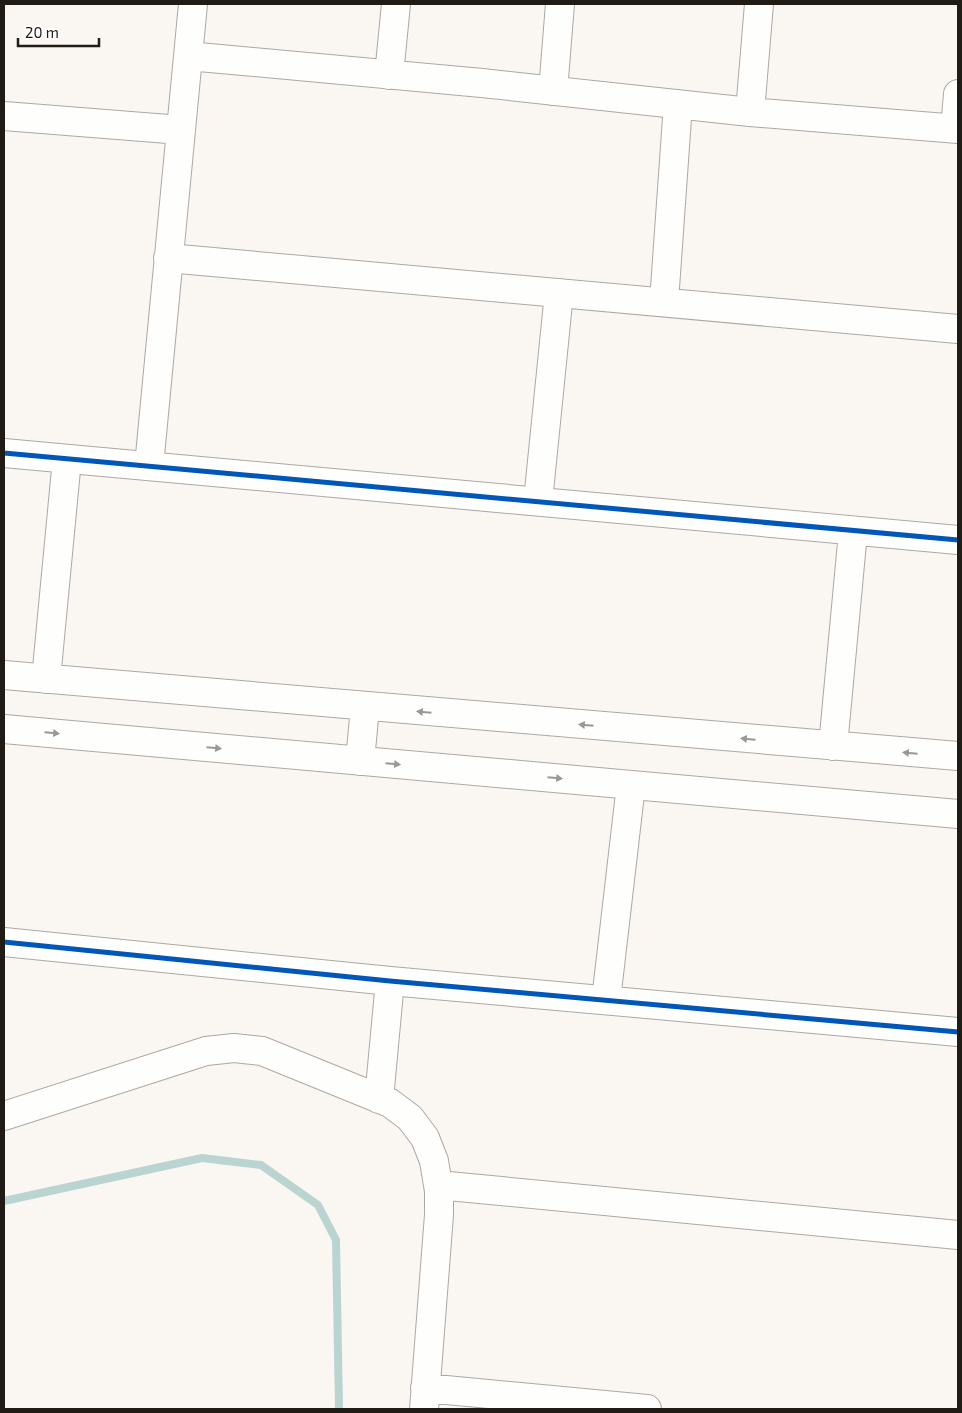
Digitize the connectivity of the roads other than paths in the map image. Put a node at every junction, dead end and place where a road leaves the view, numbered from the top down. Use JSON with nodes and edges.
{"nodes":[{"id":1,"x":192,"y":4,"type":"edge"},
{"id":2,"x":396,"y":4,"type":"edge"},
{"id":3,"x":560,"y":4,"type":"edge"},
{"id":4,"x":759,"y":4,"type":"edge"},
{"id":5,"x":188,"y":56,"type":"junction"},
{"id":6,"x":390,"y":75,"type":"junction"},
{"id":7,"x":553,"y":91,"type":"junction"},
{"id":8,"x":958,"y":94,"type":"edge"},
{"id":9,"x":678,"y":104,"type":"junction"},
{"id":10,"x":750,"y":112,"type":"junction"},
{"id":11,"x":4,"y":116,"type":"edge"},
{"id":12,"x":957,"y":129,"type":"edge"},
{"id":13,"x":181,"y":130,"type":"junction"},
{"id":14,"x":168,"y":258,"type":"junction"},
{"id":15,"x":558,"y":293,"type":"junction"},
{"id":16,"x":664,"y":302,"type":"junction"},
{"id":17,"x":958,"y":329,"type":"edge"},
{"id":18,"x":4,"y":453,"type":"edge"},
{"id":19,"x":67,"y":459,"type":"junction"},
{"id":20,"x":149,"y":466,"type":"junction"},
{"id":21,"x":538,"y":501,"type":"junction"},
{"id":22,"x":853,"y":532,"type":"junction"},
{"id":23,"x":958,"y":540,"type":"edge"},
{"id":24,"x":4,"y":675,"type":"edge"},
{"id":25,"x":46,"y":679,"type":"junction"},
{"id":26,"x":365,"y":707,"type":"junction"},
{"id":27,"x":4,"y":729,"type":"edge"},
{"id":28,"x":833,"y":746,"type":"junction"},
{"id":29,"x":958,"y":756,"type":"edge"},
{"id":30,"x":360,"y":760,"type":"junction"},
{"id":31,"x":632,"y":785,"type":"junction"},
{"id":32,"x":958,"y":814,"type":"edge"},
{"id":33,"x":4,"y":942,"type":"edge"},
{"id":34,"x":390,"y":981,"type":"junction"},
{"id":35,"x":606,"y":1000,"type":"junction"},
{"id":36,"x":958,"y":1032,"type":"edge"},
{"id":37,"x":379,"y":1099,"type":"junction"},
{"id":38,"x":4,"y":1116,"type":"edge"},
{"id":39,"x":438,"y":1186,"type":"junction"},
{"id":40,"x":958,"y":1235,"type":"edge"},
{"id":41,"x":425,"y":1399,"type":"edge"},
{"id":42,"x":637,"y":1409,"type":"edge"}],
"edges":[{"from":1,"to":5,"type":"street"},
{"from":2,"to":6,"type":"street"},
{"from":3,"to":7,"type":"street"},
{"from":4,"to":10,"type":"street"},
{"from":5,"to":6,"type":"street"},
{"from":5,"to":13,"type":"street"},
{"from":6,"to":7,"type":"street"},
{"from":7,"to":9,"type":"street"},
{"from":8,"to":12,"type":"street"},
{"from":9,"to":10,"type":"street"},
{"from":9,"to":16,"type":"street"},
{"from":10,"to":12,"type":"street"},
{"from":11,"to":13,"type":"street"},
{"from":13,"to":14,"type":"street"},
{"from":14,"to":15,"type":"street"},
{"from":14,"to":20,"type":"street"},
{"from":15,"to":16,"type":"street"},
{"from":15,"to":21,"type":"street"},
{"from":16,"to":17,"type":"street"},
{"from":18,"to":19,"type":"street"},
{"from":19,"to":20,"type":"street"},
{"from":19,"to":25,"type":"street"},
{"from":20,"to":21,"type":"street"},
{"from":21,"to":22,"type":"street"},
{"from":22,"to":23,"type":"street"},
{"from":22,"to":28,"type":"street"},
{"from":24,"to":25,"type":"street"},
{"from":25,"to":26,"type":"street"},
{"from":28,"to":26,"type":"street","one_way":true},
{"from":26,"to":30,"type":"street"},
{"from":27,"to":30,"type":"street","one_way":true},
{"from":29,"to":28,"type":"street","one_way":true},
{"from":30,"to":31,"type":"street","one_way":true},
{"from":31,"to":32,"type":"street"},
{"from":31,"to":35,"type":"street"},
{"from":33,"to":34,"type":"street"},
{"from":34,"to":35,"type":"street"},
{"from":34,"to":37,"type":"street"},
{"from":35,"to":36,"type":"street"},
{"from":37,"to":38,"type":"street"},
{"from":37,"to":39,"type":"street"},
{"from":39,"to":40,"type":"street"},
{"from":39,"to":41,"type":"street"},
{"from":41,"to":42,"type":"street"}]}
